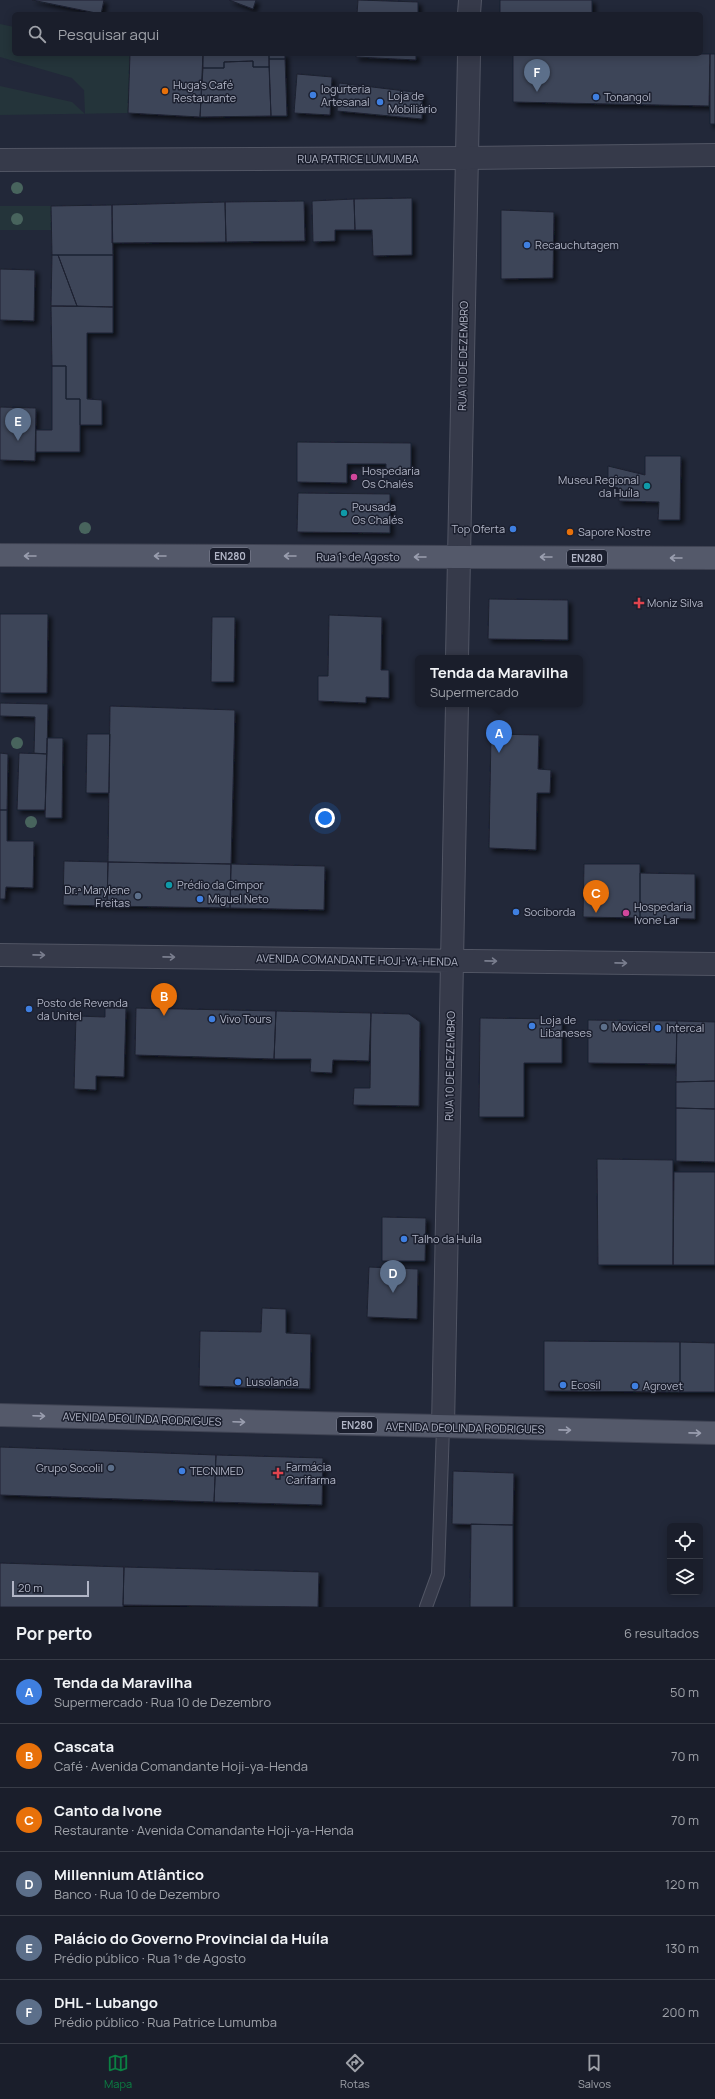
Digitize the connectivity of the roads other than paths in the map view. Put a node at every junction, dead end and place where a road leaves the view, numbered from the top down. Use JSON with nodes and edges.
{"nodes":[{"id":1,"x":470,"y":0,"type":"edge"},
{"id":2,"x":469,"y":12,"type":"edge"},
{"id":3,"x":469,"y":56,"type":"edge"},
{"id":4,"x":715,"y":156,"type":"edge"},
{"id":5,"x":467,"y":158,"type":"junction"},
{"id":6,"x":0,"y":160,"type":"edge"},
{"id":7,"x":0,"y":555,"type":"edge"},
{"id":8,"x":459,"y":557,"type":"junction"},
{"id":9,"x":715,"y":558,"type":"edge"},
{"id":10,"x":457,"y":655,"type":"edge"},
{"id":11,"x":456,"y":707,"type":"edge"},
{"id":12,"x":0,"y":955,"type":"edge"},
{"id":13,"x":452,"y":961,"type":"junction"},
{"id":14,"x":715,"y":964,"type":"edge"},
{"id":15,"x":0,"y":1415,"type":"edge"},
{"id":16,"x":444,"y":1427,"type":"junction"},
{"id":17,"x":715,"y":1433,"type":"edge"},
{"id":18,"x":426,"y":1607,"type":"edge"}],
"edges":[{"from":1,"to":2,"type":"street"},
{"from":3,"to":5,"type":"street","name":"RUA 10 DE DEZEMBRO"},
{"from":4,"to":5,"type":"street","name":"RUA PATRICE LUMUMBA"},
{"from":5,"to":6,"type":"street","name":"RUA PATRICE LUMUMBA"},
{"from":5,"to":8,"type":"street","name":"RUA 10 DE DEZEMBRO"},
{"from":8,"to":7,"type":"main road","name":"Rua 1º de Agosto","number":"EN280","one_way":true},
{"from":9,"to":8,"type":"main road","name":"Rua 1º de Agosto","number":"EN280","one_way":true},
{"from":8,"to":10,"type":"street","name":"RUA 10 DE DEZEMBRO"},
{"from":11,"to":13,"type":"street","name":"RUA 10 DE DEZEMBRO"},
{"from":12,"to":13,"type":"street","name":"AVENIDA COMANDANTE HOJI-YA-HENDA","one_way":true},
{"from":13,"to":14,"type":"street","name":"AVENIDA COMANDANTE HOJI-YA-HENDA","one_way":true},
{"from":13,"to":16,"type":"street","name":"RUA 10 DE DEZEMBRO"},
{"from":15,"to":16,"type":"main road","name":"AVENIDA DEOLINDA RODRIGUES","number":"EN280","one_way":true},
{"from":16,"to":17,"type":"main road","name":"AVENIDA DEOLINDA RODRIGUES","number":"EN280","one_way":true},
{"from":16,"to":18,"type":"lane"}]}
